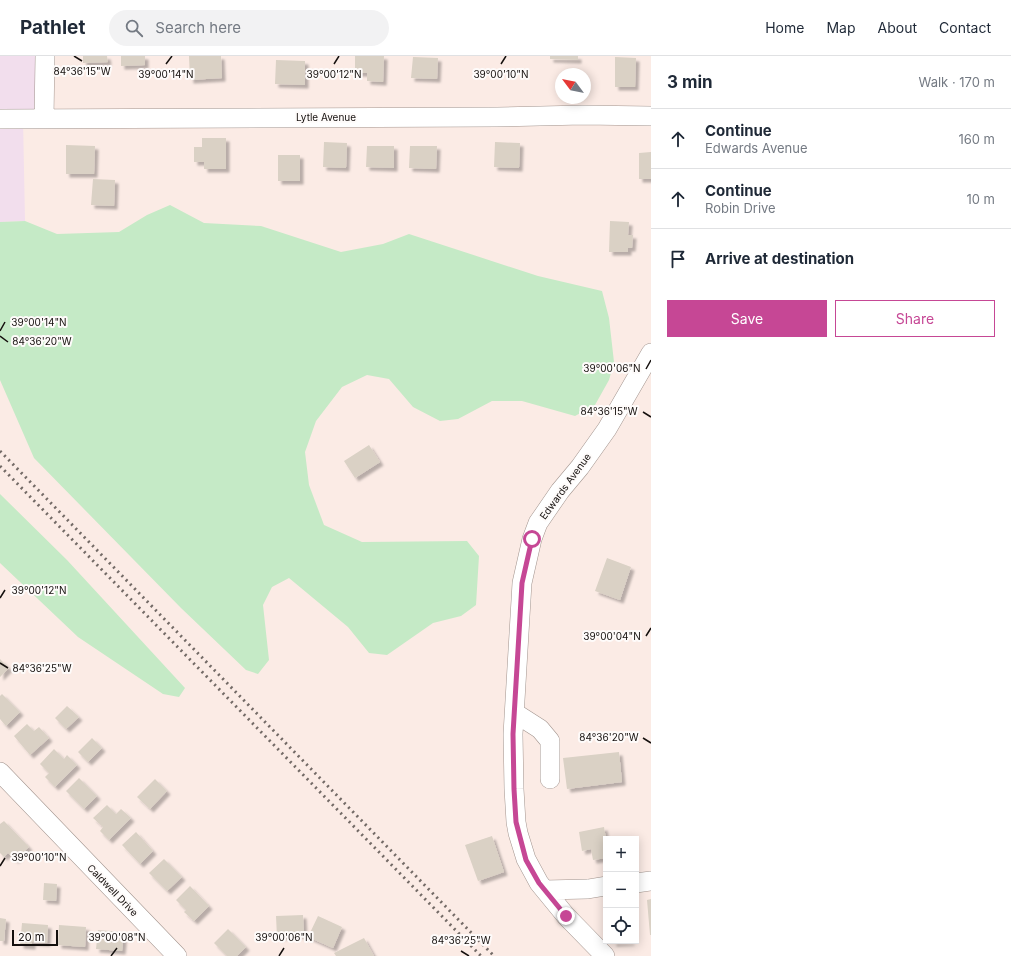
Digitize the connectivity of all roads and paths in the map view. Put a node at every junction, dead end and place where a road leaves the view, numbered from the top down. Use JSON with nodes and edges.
{"nodes":[{"id":1,"x":45,"y":56,"type":"edge"},
{"id":2,"x":651,"y":116,"type":"edge"},
{"id":3,"x":0,"y":119,"type":"edge"},
{"id":4,"x":44,"y":119,"type":"junction"},
{"id":5,"x":651,"y":353,"type":"edge"},
{"id":6,"x":514,"y":713,"type":"junction"},
{"id":7,"x":0,"y":772,"type":"edge"},
{"id":8,"x":550,"y":779,"type":"dead end"},
{"id":9,"x":651,"y":881,"type":"edge"},
{"id":10,"x":639,"y":883,"type":"edge"},
{"id":11,"x":603,"y":886,"type":"edge"},
{"id":12,"x":545,"y":890,"type":"junction"},
{"id":13,"x":177,"y":956,"type":"edge"},
{"id":14,"x":605,"y":956,"type":"edge"}],
"edges":[{"from":1,"to":4,"type":"street"},
{"from":2,"to":4,"type":"street","name":"Lytle Avenue"},
{"from":3,"to":4,"type":"street","name":"Lytle Avenue"},
{"from":5,"to":6,"type":"street","name":"Edwards Avenue"},
{"from":6,"to":8,"type":"street"},
{"from":6,"to":12,"type":"street","name":"Edwards Avenue"},
{"from":7,"to":13,"type":"street","name":"Caldwell Drive"},
{"from":9,"to":10,"type":"street"},
{"from":11,"to":12,"type":"street"},
{"from":12,"to":14,"type":"street","name":"Edwards Avenue"}]}
